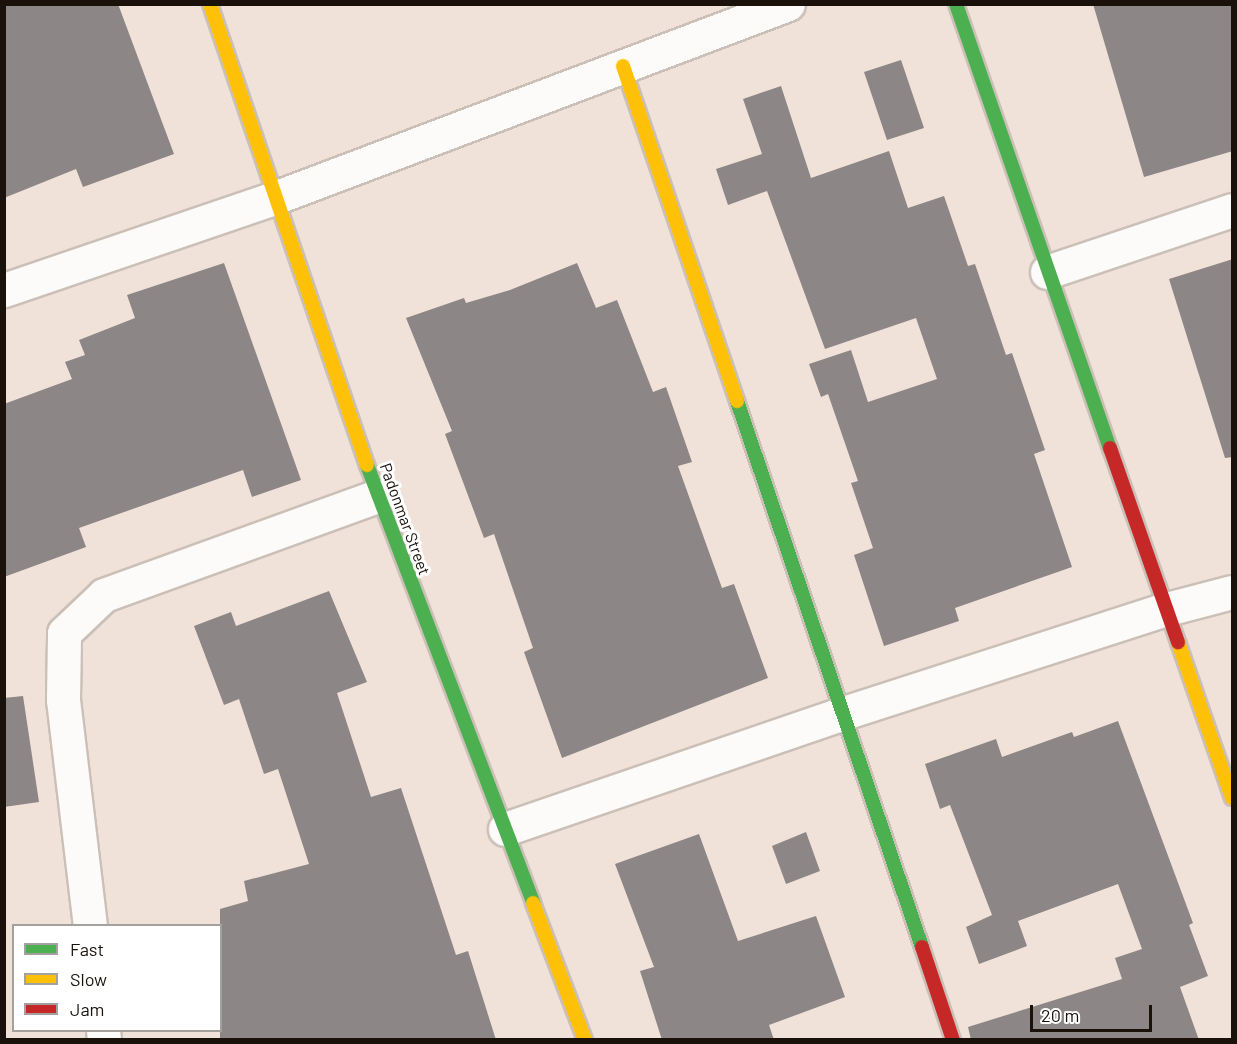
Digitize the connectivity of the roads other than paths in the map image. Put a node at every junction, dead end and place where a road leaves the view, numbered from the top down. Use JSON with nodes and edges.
{"nodes":[{"id":1,"x":210,"y":4,"type":"edge"},
{"id":2,"x":788,"y":4,"type":"edge"},
{"id":3,"x":956,"y":4,"type":"edge"},
{"id":4,"x":623,"y":66,"type":"junction"},
{"id":5,"x":277,"y":197,"type":"junction"},
{"id":6,"x":1233,"y":210,"type":"edge"},
{"id":7,"x":1047,"y":272,"type":"junction"},
{"id":8,"x":4,"y":290,"type":"edge"},
{"id":9,"x":378,"y":496,"type":"junction"},
{"id":10,"x":1233,"y":592,"type":"edge"},
{"id":11,"x":1167,"y":609,"type":"junction"},
{"id":12,"x":841,"y":714,"type":"junction"},
{"id":13,"x":1233,"y":798,"type":"edge"},
{"id":14,"x":505,"y":828,"type":"junction"},
{"id":15,"x":90,"y":924,"type":"edge"},
{"id":16,"x":585,"y":1040,"type":"edge"},
{"id":17,"x":953,"y":1040,"type":"edge"}],
"edges":[{"from":1,"to":5,"type":"street","name":"Padonmar Street"},
{"from":2,"to":4,"type":"street"},
{"from":3,"to":7,"type":"street"},
{"from":4,"to":5,"type":"street"},
{"from":4,"to":12,"type":"street"},
{"from":5,"to":8,"type":"street"},
{"from":5,"to":9,"type":"street","name":"Padonmar Street"},
{"from":6,"to":7,"type":"street"},
{"from":7,"to":11,"type":"street"},
{"from":9,"to":14,"type":"street","name":"Padonmar Street"},
{"from":9,"to":15,"type":"street"},
{"from":10,"to":11,"type":"street"},
{"from":11,"to":12,"type":"street"},
{"from":11,"to":13,"type":"street"},
{"from":12,"to":14,"type":"street"},
{"from":12,"to":17,"type":"street"},
{"from":14,"to":16,"type":"street","name":"Padonmar Street"}]}
